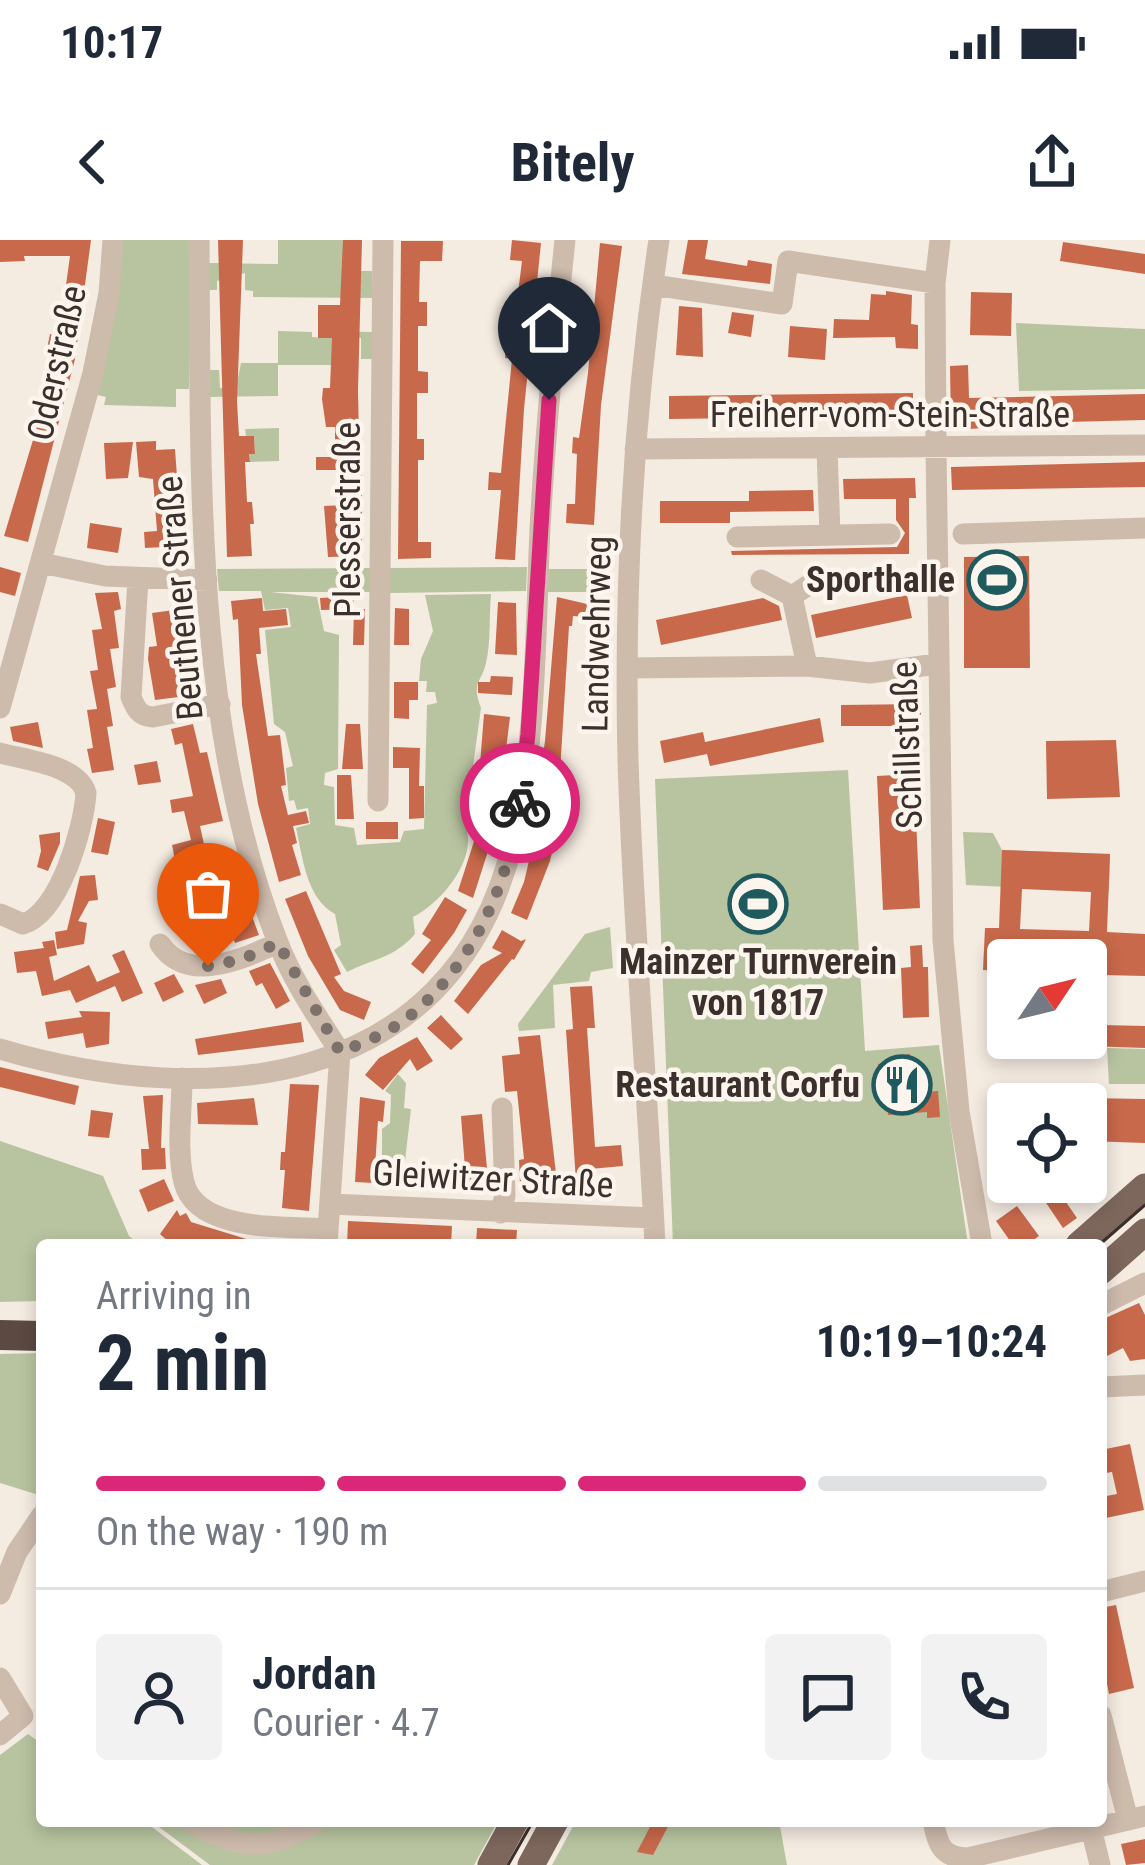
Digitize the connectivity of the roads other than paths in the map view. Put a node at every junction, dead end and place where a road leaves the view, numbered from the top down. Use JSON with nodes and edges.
{"nodes":[{"id":1,"x":113,"y":240,"type":"edge"},
{"id":2,"x":200,"y":240,"type":"edge"},
{"id":3,"x":383,"y":240,"type":"edge"},
{"id":4,"x":566,"y":240,"type":"edge"},
{"id":5,"x":659,"y":240,"type":"edge"},
{"id":6,"x":940,"y":240,"type":"edge"},
{"id":7,"x":935,"y":283,"type":"junction"},
{"id":8,"x":652,"y":285,"type":"junction"},
{"id":9,"x":1145,"y":446,"type":"edge"},
{"id":10,"x":935,"y":448,"type":"junction"},
{"id":11,"x":635,"y":449,"type":"junction"},
{"id":12,"x":827,"y":449,"type":"junction"},
{"id":13,"x":1145,"y":528,"type":"edge"},
{"id":14,"x":890,"y":534,"type":"dead end"},
{"id":15,"x":963,"y":534,"type":"dead end"},
{"id":16,"x":830,"y":535,"type":"junction"},
{"id":17,"x":737,"y":536,"type":"dead end"},
{"id":18,"x":41,"y":563,"type":"junction"},
{"id":19,"x":821,"y":577,"type":"dead end"},
{"id":20,"x":138,"y":579,"type":"junction"},
{"id":21,"x":207,"y":580,"type":"junction"},
{"id":22,"x":761,"y":580,"type":"dead end"},
{"id":23,"x":792,"y":596,"type":"junction"},
{"id":24,"x":937,"y":664,"type":"junction"},
{"id":25,"x":807,"y":667,"type":"junction"},
{"id":26,"x":628,"y":668,"type":"junction"},
{"id":27,"x":220,"y":704,"type":"junction"},
{"id":28,"x":0,"y":708,"type":"edge"},
{"id":29,"x":0,"y":752,"type":"edge"},
{"id":30,"x":378,"y":801,"type":"dead end"},
{"id":31,"x":0,"y":914,"type":"edge"},
{"id":32,"x":278,"y":943,"type":"junction"},
{"id":33,"x":160,"y":944,"type":"dead end"},
{"id":34,"x":0,"y":1049,"type":"edge"},
{"id":35,"x":340,"y":1052,"type":"junction"},
{"id":36,"x":182,"y":1078,"type":"junction"},
{"id":37,"x":502,"y":1108,"type":"dead end"},
{"id":38,"x":1145,"y":1187,"type":"edge"},
{"id":39,"x":330,"y":1204,"type":"junction"},
{"id":40,"x":500,"y":1213,"type":"junction"},
{"id":41,"x":653,"y":1218,"type":"junction"},
{"id":42,"x":1145,"y":1232,"type":"edge"},
{"id":43,"x":328,"y":1237,"type":"edge"},
{"id":44,"x":655,"y":1239,"type":"edge"},
{"id":45,"x":981,"y":1239,"type":"edge"},
{"id":46,"x":1086,"y":1239,"type":"edge"},
{"id":47,"x":1107,"y":1265,"type":"edge"},
{"id":48,"x":1143,"y":1289,"type":"edge"},
{"id":49,"x":1107,"y":1303,"type":"edge"},
{"id":50,"x":0,"y":1317,"type":"edge"},
{"id":51,"x":36,"y":1317,"type":"edge"},
{"id":52,"x":0,"y":1335,"type":"edge"},
{"id":53,"x":36,"y":1336,"type":"edge"},
{"id":54,"x":36,"y":1524,"type":"edge"},
{"id":55,"x":1145,"y":1581,"type":"edge"},
{"id":56,"x":1107,"y":1590,"type":"edge"},
{"id":57,"x":0,"y":1594,"type":"edge"},
{"id":58,"x":0,"y":1678,"type":"edge"},
{"id":59,"x":33,"y":1722,"type":"edge"},
{"id":60,"x":1107,"y":1733,"type":"edge"},
{"id":61,"x":0,"y":1735,"type":"edge"},
{"id":62,"x":1136,"y":1818,"type":"edge"},
{"id":63,"x":201,"y":1827,"type":"edge"},
{"id":64,"x":307,"y":1827,"type":"edge"},
{"id":65,"x":512,"y":1827,"type":"edge"},
{"id":66,"x":552,"y":1827,"type":"edge"},
{"id":67,"x":934,"y":1827,"type":"edge"},
{"id":68,"x":1096,"y":1827,"type":"edge"},
{"id":69,"x":1091,"y":1828,"type":"junction"},
{"id":70,"x":491,"y":1865,"type":"edge"},
{"id":71,"x":531,"y":1865,"type":"edge"},
{"id":72,"x":1100,"y":1865,"type":"edge"}],
"edges":[{"from":1,"to":18,"type":"street","name":"Oderstraße"},
{"from":2,"to":21,"type":"street","name":"Beuthener Straße"},
{"from":3,"to":30,"type":"street","name":"Plesserstraße"},
{"from":4,"to":35,"type":"street"},
{"from":5,"to":8,"type":"street","name":"Landwehrweg"},
{"from":6,"to":7,"type":"street","name":"Schillstraße"},
{"from":7,"to":8,"type":"street"},
{"from":7,"to":10,"type":"street","name":"Schillstraße"},
{"from":8,"to":11,"type":"street","name":"Landwehrweg"},
{"from":9,"to":10,"type":"street","name":"Freiherr-vom-Stein-Straße"},
{"from":10,"to":12,"type":"street","name":"Freiherr-vom-Stein-Straße"},
{"from":10,"to":24,"type":"street","name":"Schillstraße"},
{"from":11,"to":12,"type":"street","name":"Freiherr-vom-Stein-Straße"},
{"from":11,"to":26,"type":"street","name":"Landwehrweg"},
{"from":12,"to":16,"type":"street"},
{"from":13,"to":15,"type":"street"},
{"from":14,"to":16,"type":"street"},
{"from":16,"to":17,"type":"street"},
{"from":18,"to":20,"type":"street"},
{"from":18,"to":28,"type":"street","name":"Oderstraße"},
{"from":19,"to":23,"type":"street"},
{"from":20,"to":21,"type":"street"},
{"from":20,"to":27,"type":"street"},
{"from":21,"to":27,"type":"street","name":"Beuthener Straße"},
{"from":22,"to":23,"type":"street"},
{"from":23,"to":25,"type":"street"},
{"from":24,"to":25,"type":"street"},
{"from":24,"to":45,"type":"street","name":"Schillstraße"},
{"from":25,"to":26,"type":"street"},
{"from":26,"to":41,"type":"street","name":"Landwehrweg"},
{"from":27,"to":32,"type":"street","name":"Beuthener Straße"},
{"from":29,"to":31,"type":"street"},
{"from":32,"to":33,"type":"street"},
{"from":32,"to":35,"type":"street","name":"Beuthener Straße"},
{"from":34,"to":36,"type":"street"},
{"from":35,"to":36,"type":"street"},
{"from":35,"to":39,"type":"street"},
{"from":36,"to":43,"type":"street"},
{"from":37,"to":40,"type":"street"},
{"from":38,"to":46,"type":"main road"},
{"from":39,"to":40,"type":"street","name":"Gleiwitzer Straße"},
{"from":39,"to":43,"type":"street"},
{"from":40,"to":41,"type":"street","name":"Gleiwitzer Straße"},
{"from":41,"to":44,"type":"street","name":"Landwehrweg"},
{"from":42,"to":47,"type":"main road"},
{"from":48,"to":49,"type":"street"},
{"from":50,"to":51,"type":"highway"},
{"from":52,"to":53,"type":"highway"},
{"from":54,"to":57,"type":"street"},
{"from":55,"to":56,"type":"street"},
{"from":58,"to":59,"type":"street"},
{"from":59,"to":61,"type":"street"},
{"from":60,"to":62,"type":"street"},
{"from":63,"to":64,"type":"street"},
{"from":65,"to":70,"type":"main road"},
{"from":66,"to":71,"type":"main road"},
{"from":67,"to":69,"type":"street"},
{"from":68,"to":69,"type":"street"},
{"from":69,"to":72,"type":"street"}]}
